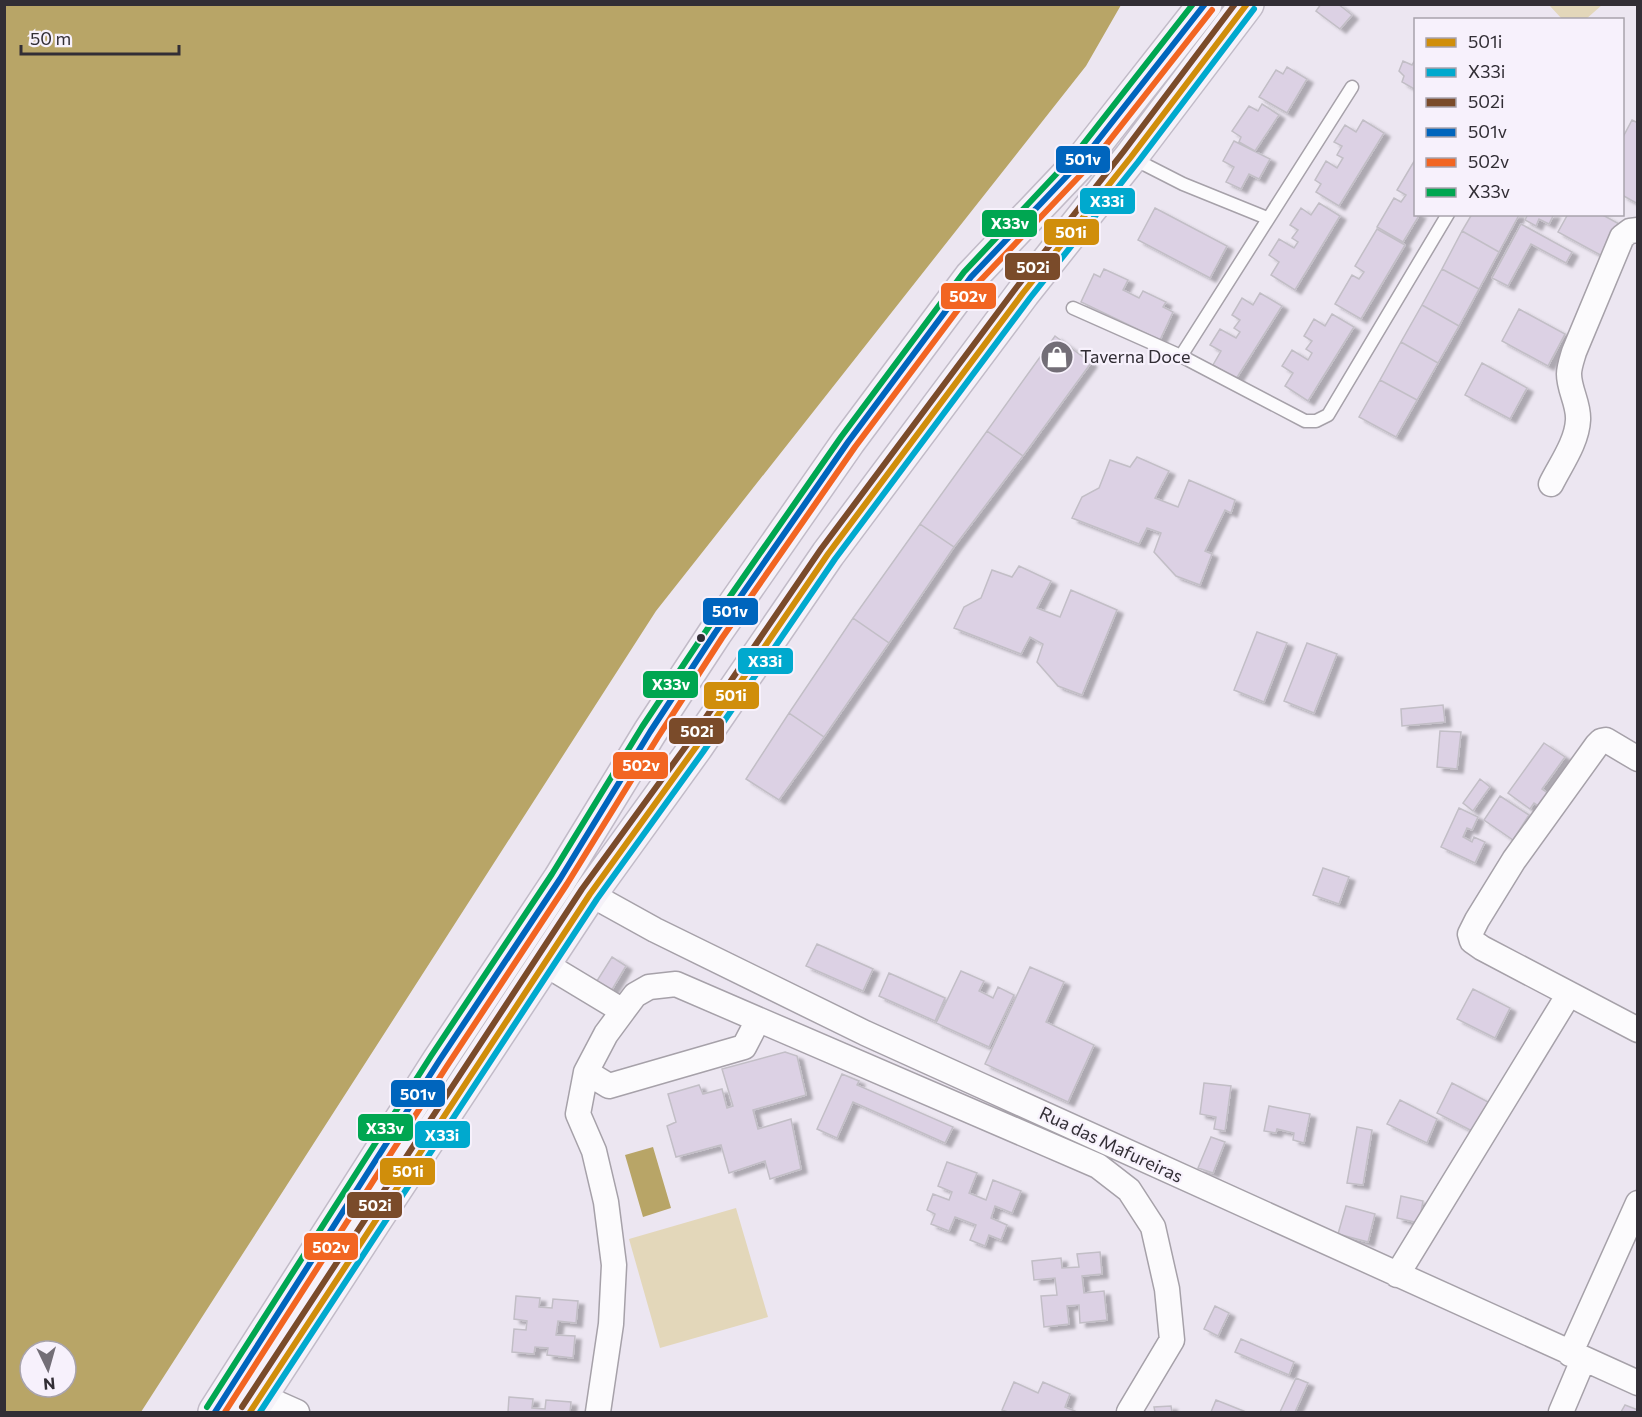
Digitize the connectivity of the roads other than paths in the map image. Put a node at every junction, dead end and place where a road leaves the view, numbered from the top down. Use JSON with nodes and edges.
{"nodes":[{"id":1,"x":1204,"y":4,"type":"edge"},
{"id":2,"x":1247,"y":4,"type":"edge"},
{"id":3,"x":1352,"y":87,"type":"dead end"},
{"id":4,"x":1131,"y":157,"type":"junction"},
{"id":5,"x":1447,"y":216,"type":"edge"},
{"id":6,"x":1268,"y":218,"type":"junction"},
{"id":7,"x":1630,"y":234,"type":"edge"},
{"id":8,"x":1073,"y":308,"type":"dead end"},
{"id":9,"x":1181,"y":356,"type":"junction"},
{"id":10,"x":1551,"y":484,"type":"dead end"},
{"id":11,"x":1638,"y":759,"type":"edge"},
{"id":12,"x":590,"y":894,"type":"junction"},
{"id":13,"x":545,"y":964,"type":"junction"},
{"id":14,"x":1569,"y":994,"type":"junction"},
{"id":15,"x":623,"y":1011,"type":"junction"},
{"id":16,"x":758,"y":1020,"type":"junction"},
{"id":17,"x":1638,"y":1030,"type":"edge"},
{"id":18,"x":586,"y":1072,"type":"junction"},
{"id":19,"x":1638,"y":1203,"type":"edge"},
{"id":20,"x":1397,"y":1275,"type":"junction"},
{"id":21,"x":1577,"y":1357,"type":"junction"},
{"id":22,"x":1638,"y":1383,"type":"edge"},
{"id":23,"x":256,"y":1404,"type":"edge"},
{"id":24,"x":214,"y":1413,"type":"edge"},
{"id":25,"x":297,"y":1413,"type":"edge"},
{"id":26,"x":598,"y":1413,"type":"edge"},
{"id":27,"x":1129,"y":1413,"type":"edge"},
{"id":28,"x":1561,"y":1413,"type":"edge"}],
"edges":[{"from":1,"to":24,"type":"main road"},
{"from":2,"to":4,"type":"main road"},
{"from":3,"to":6,"type":"lane"},
{"from":4,"to":6,"type":"lane"},
{"from":4,"to":12,"type":"main road"},
{"from":5,"to":9,"type":"lane"},
{"from":6,"to":9,"type":"lane"},
{"from":7,"to":10,"type":"street"},
{"from":8,"to":9,"type":"lane"},
{"from":11,"to":14,"type":"street"},
{"from":12,"to":13,"type":"main road"},
{"from":12,"to":20,"type":"street","name":"Rua das Mafureiras"},
{"from":13,"to":15,"type":"street"},
{"from":13,"to":23,"type":"main road"},
{"from":14,"to":17,"type":"street"},
{"from":14,"to":20,"type":"street"},
{"from":15,"to":16,"type":"street"},
{"from":15,"to":18,"type":"street"},
{"from":16,"to":18,"type":"street"},
{"from":16,"to":27,"type":"street"},
{"from":18,"to":26,"type":"street"},
{"from":19,"to":21,"type":"street"},
{"from":20,"to":21,"type":"street","name":"Rua das Mafureiras"},
{"from":21,"to":22,"type":"street","name":"Rua das Mafureiras"},
{"from":21,"to":28,"type":"street"},
{"from":23,"to":25,"type":"street"}]}
